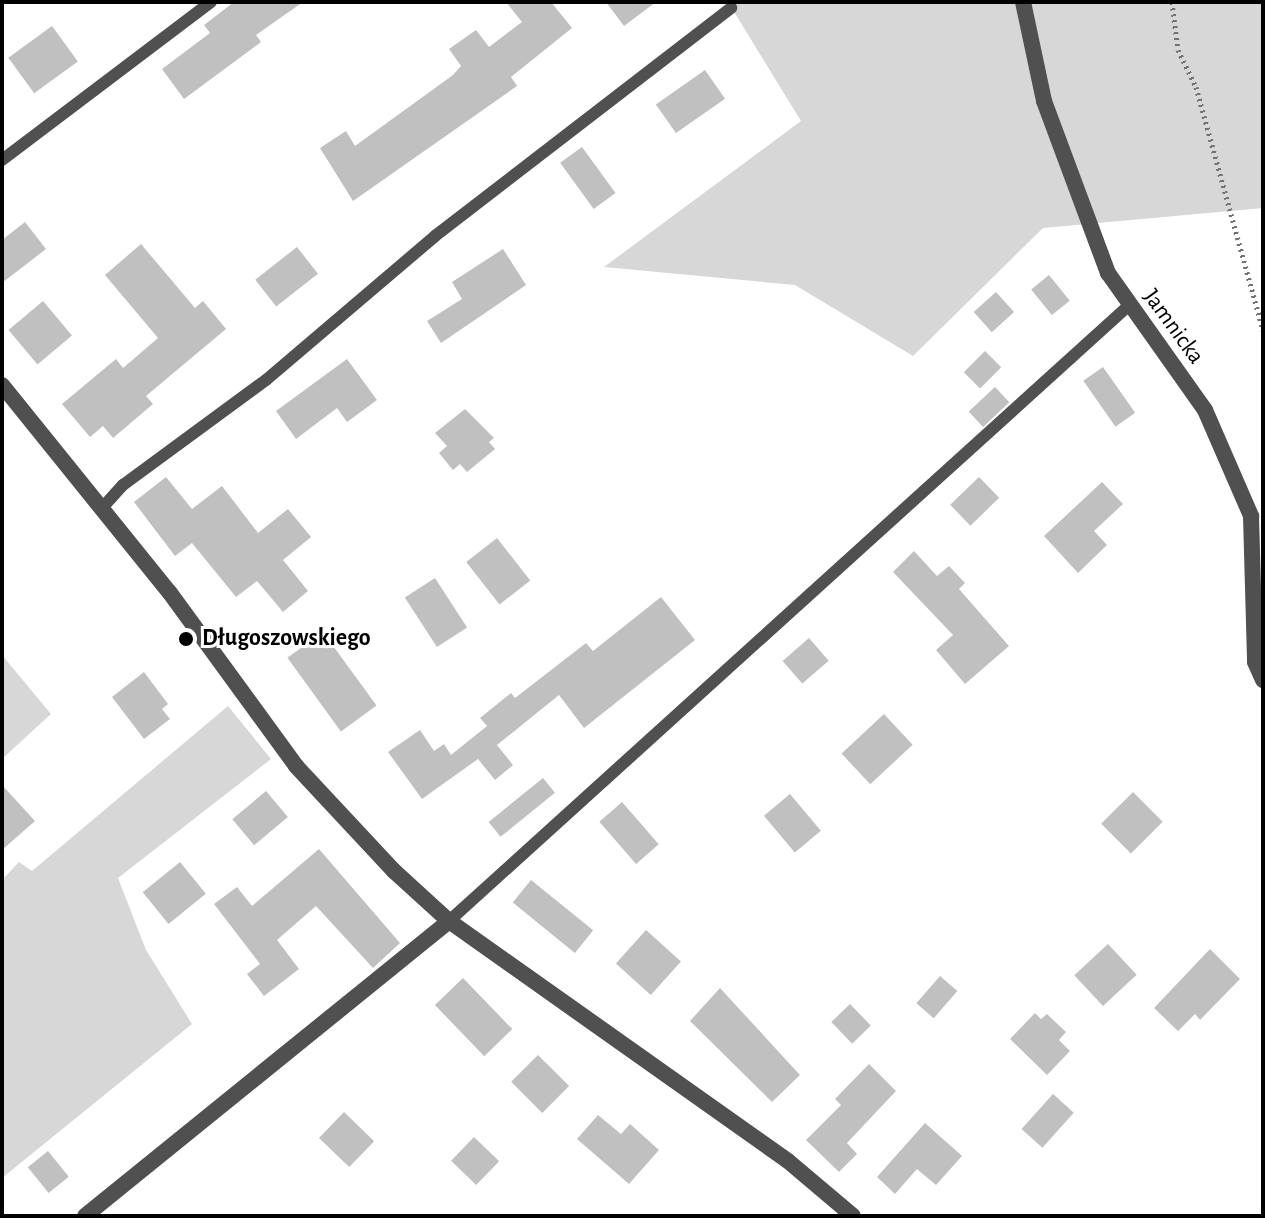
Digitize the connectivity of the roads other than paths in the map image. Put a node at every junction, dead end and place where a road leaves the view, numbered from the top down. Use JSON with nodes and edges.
{"nodes":[{"id":1,"x":211,"y":2,"type":"edge"},
{"id":2,"x":1023,"y":2,"type":"edge"},
{"id":3,"x":731,"y":8,"type":"dead end"},
{"id":4,"x":2,"y":160,"type":"edge"},
{"id":5,"x":1127,"y":307,"type":"junction"},
{"id":6,"x":2,"y":385,"type":"edge"},
{"id":7,"x":103,"y":507,"type":"junction"},
{"id":8,"x":1263,"y":680,"type":"edge"},
{"id":9,"x":449,"y":921,"type":"junction"},
{"id":10,"x":85,"y":1216,"type":"edge"},
{"id":11,"x":853,"y":1216,"type":"edge"}],
"edges":[{"from":1,"to":4,"type":"lane"},
{"from":2,"to":5,"type":"street","name":"Jamnicka"},
{"from":3,"to":7,"type":"lane"},
{"from":5,"to":8,"type":"street","name":"Jamnicka"},
{"from":5,"to":9,"type":"lane"},
{"from":6,"to":7,"type":"street"},
{"from":7,"to":9,"type":"street"},
{"from":9,"to":10,"type":"street"},
{"from":9,"to":11,"type":"street"}]}
